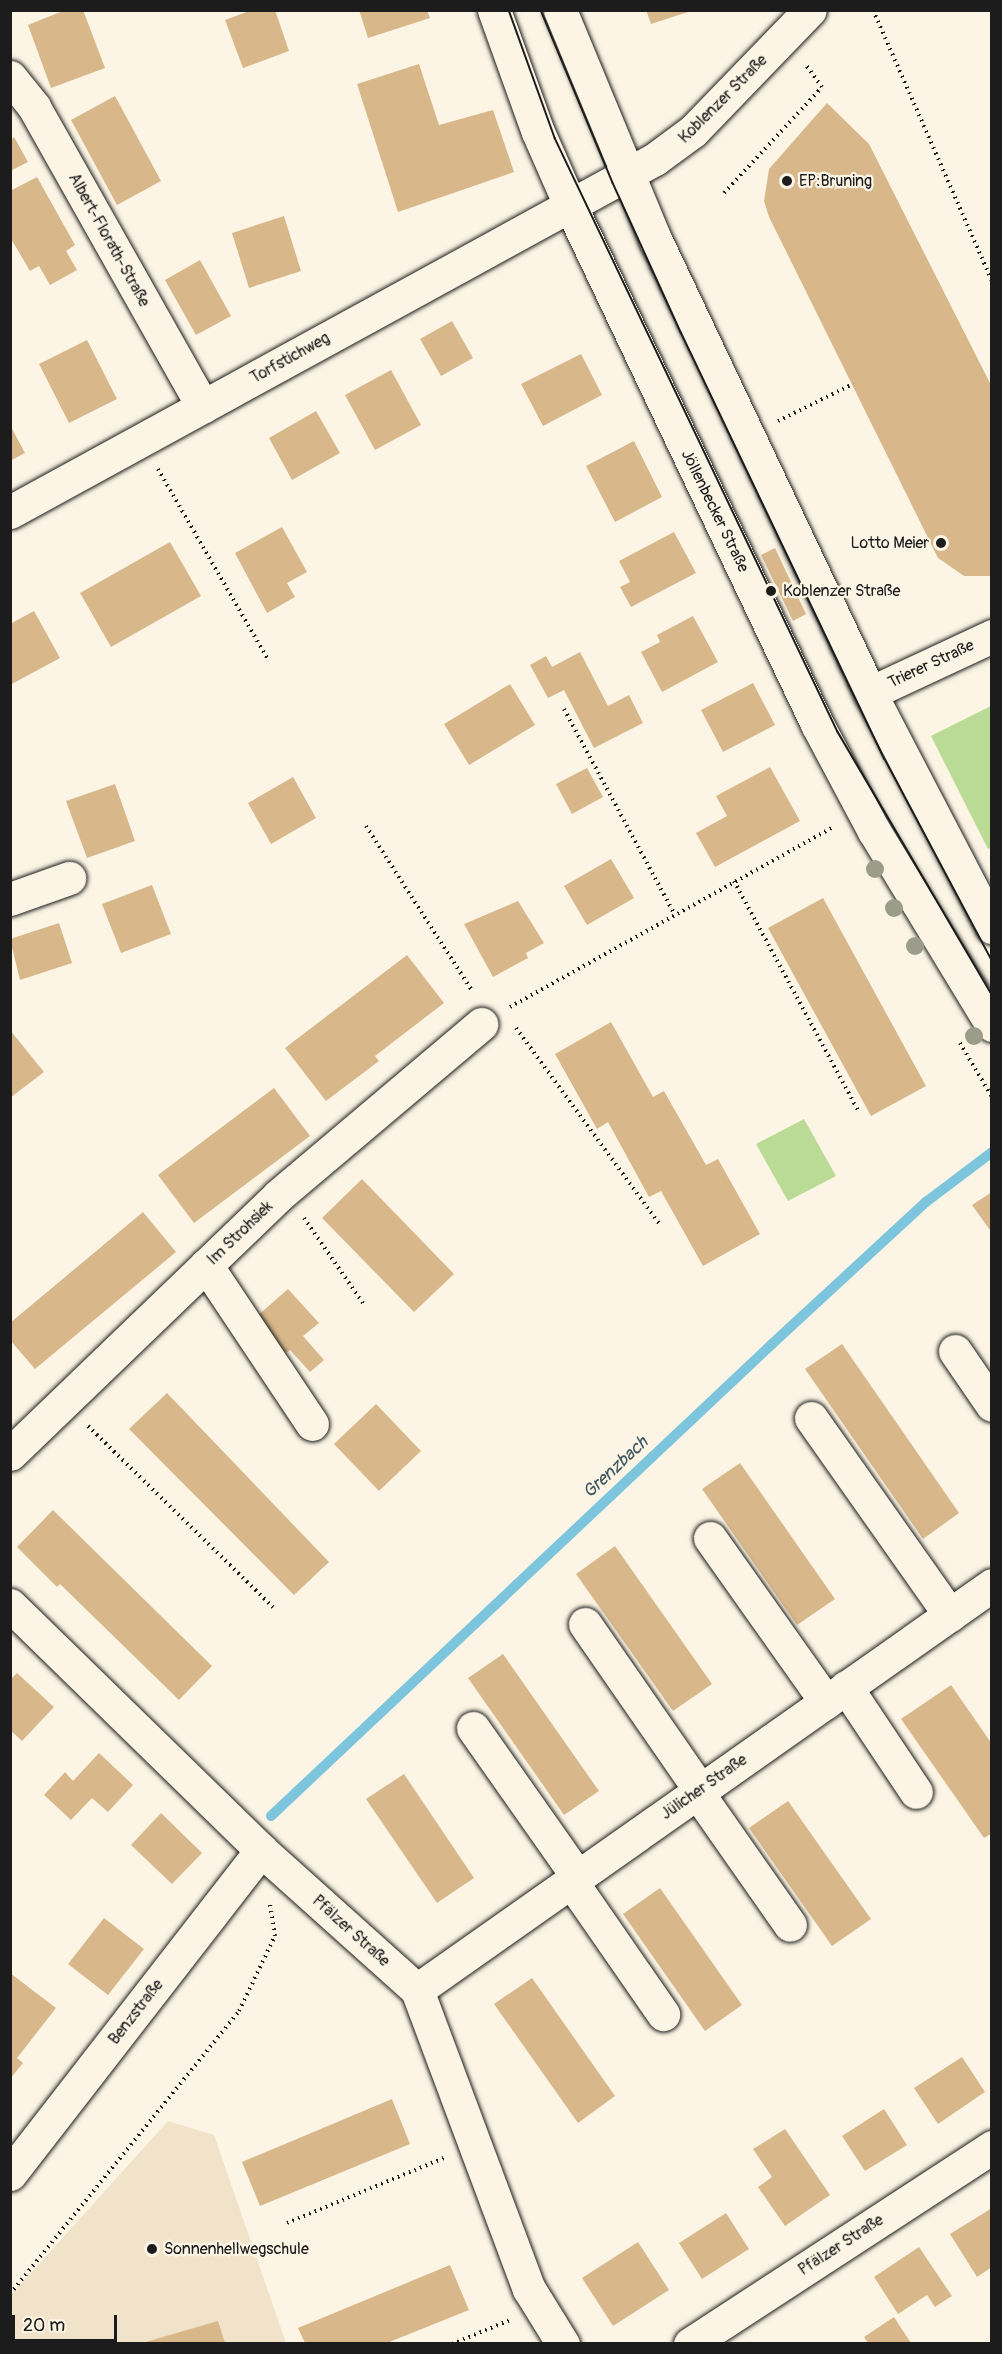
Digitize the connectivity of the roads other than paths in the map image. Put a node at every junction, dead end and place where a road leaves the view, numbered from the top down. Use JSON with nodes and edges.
{"nodes":[{"id":1,"x":494,"y":10,"type":"edge"},
{"id":2,"x":560,"y":10,"type":"edge"},
{"id":3,"x":810,"y":10,"type":"edge"},
{"id":4,"x":10,"y":77,"type":"edge"},
{"id":5,"x":627,"y":175,"type":"junction"},
{"id":6,"x":570,"y":205,"type":"junction"},
{"id":7,"x":203,"y":407,"type":"junction"},
{"id":8,"x":10,"y":512,"type":"edge"},
{"id":9,"x":992,"y":636,"type":"edge"},
{"id":10,"x":870,"y":693,"type":"junction"},
{"id":11,"x":69,"y":878,"type":"dead end"},
{"id":12,"x":10,"y":899,"type":"edge"},
{"id":13,"x":992,"y":927,"type":"edge"},
{"id":14,"x":486,"y":1021,"type":"road end"},
{"id":15,"x":992,"y":1025,"type":"edge"},
{"id":16,"x":206,"y":1265,"type":"junction"},
{"id":17,"x":955,"y":1351,"type":"dead end"},
{"id":18,"x":992,"y":1405,"type":"edge"},
{"id":19,"x":811,"y":1418,"type":"dead end"},
{"id":20,"x":312,"y":1424,"type":"dead end"},
{"id":21,"x":10,"y":1454,"type":"edge"},
{"id":22,"x":710,"y":1538,"type":"dead end"},
{"id":23,"x":992,"y":1585,"type":"edge"},
{"id":24,"x":10,"y":1605,"type":"edge"},
{"id":25,"x":950,"y":1615,"type":"junction"},
{"id":26,"x":585,"y":1624,"type":"dead end"},
{"id":27,"x":836,"y":1695,"type":"junction"},
{"id":28,"x":473,"y":1728,"type":"dead end"},
{"id":29,"x":699,"y":1791,"type":"junction"},
{"id":30,"x":916,"y":1792,"type":"dead end"},
{"id":31,"x":261,"y":1850,"type":"junction"},
{"id":32,"x":574,"y":1879,"type":"junction"},
{"id":33,"x":790,"y":1925,"type":"dead end"},
{"id":34,"x":417,"y":1990,"type":"junction"},
{"id":35,"x":663,"y":2014,"type":"dead end"},
{"id":36,"x":992,"y":2146,"type":"edge"},
{"id":37,"x":10,"y":2174,"type":"edge"},
{"id":38,"x":563,"y":2343,"type":"edge"},
{"id":39,"x":690,"y":2343,"type":"edge"}],
"edges":[{"from":1,"to":6,"type":"street","name":"Jöllenbecker Straße"},
{"from":2,"to":5,"type":"street"},
{"from":3,"to":5,"type":"street","name":"Koblenzer Straße"},
{"from":4,"to":7,"type":"street","name":"Albert-Florath-Straße"},
{"from":5,"to":6,"type":"street","name":"Koblenzer Straße"},
{"from":5,"to":10,"type":"street"},
{"from":6,"to":7,"type":"street","name":"Torfstichweg"},
{"from":6,"to":15,"type":"street","name":"Jöllenbecker Straße"},
{"from":7,"to":8,"type":"street","name":"Torfstichweg"},
{"from":9,"to":10,"type":"street","name":"Trierer Straße"},
{"from":10,"to":13,"type":"street"},
{"from":11,"to":12,"type":"street"},
{"from":14,"to":16,"type":"street","name":"Im Strohsiek"},
{"from":16,"to":20,"type":"street"},
{"from":16,"to":21,"type":"street","name":"Im Strohsiek"},
{"from":17,"to":18,"type":"street"},
{"from":19,"to":25,"type":"street"},
{"from":22,"to":27,"type":"street"},
{"from":23,"to":25,"type":"street","name":"Jülicher Straße"},
{"from":24,"to":31,"type":"street","name":"Pfälzer Straße"},
{"from":25,"to":27,"type":"street","name":"Jülicher Straße"},
{"from":26,"to":29,"type":"street"},
{"from":27,"to":29,"type":"street","name":"Jülicher Straße"},
{"from":27,"to":30,"type":"street"},
{"from":28,"to":32,"type":"street"},
{"from":29,"to":32,"type":"street","name":"Jülicher Straße"},
{"from":29,"to":33,"type":"street"},
{"from":31,"to":34,"type":"street","name":"Pfälzer Straße"},
{"from":31,"to":37,"type":"street","name":"Benzstraße"},
{"from":32,"to":34,"type":"street","name":"Jülicher Straße"},
{"from":32,"to":35,"type":"street"},
{"from":34,"to":38,"type":"street","name":"Pfälzer Straße"},
{"from":36,"to":39,"type":"street","name":"Pfälzer Straße"}]}
